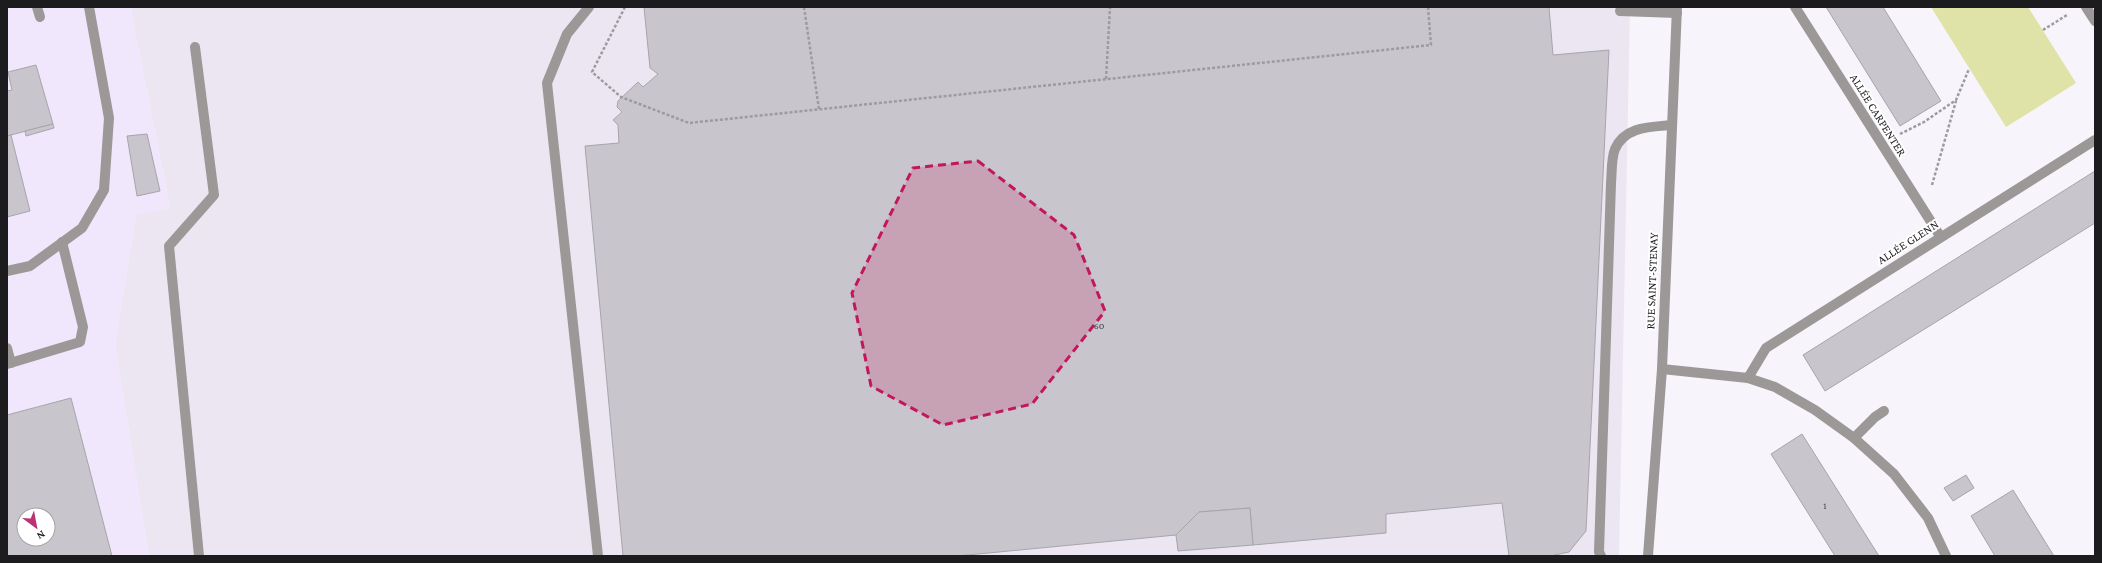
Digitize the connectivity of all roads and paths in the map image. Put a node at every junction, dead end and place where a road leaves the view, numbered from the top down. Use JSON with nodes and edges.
{"nodes":[{"id":1,"x":89,"y":7,"type":"edge"},
{"id":2,"x":589,"y":7,"type":"edge"},
{"id":3,"x":625,"y":7,"type":"edge"},
{"id":4,"x":804,"y":7,"type":"edge"},
{"id":5,"x":1110,"y":7,"type":"edge"},
{"id":6,"x":1428,"y":7,"type":"edge"},
{"id":7,"x":1795,"y":7,"type":"edge"},
{"id":8,"x":2086,"y":7,"type":"edge"},
{"id":9,"x":1677,"y":10,"type":"edge"},
{"id":10,"x":1620,"y":11,"type":"dead end"},
{"id":11,"x":2073,"y":11,"type":"dead end"},
{"id":12,"x":2095,"y":21,"type":"edge"},
{"id":13,"x":2043,"y":30,"type":"dead end"},
{"id":14,"x":195,"y":47,"type":"dead end"},
{"id":15,"x":1969,"y":69,"type":"dead end"},
{"id":16,"x":1106,"y":79,"type":"junction"},
{"id":17,"x":1956,"y":100,"type":"junction"},
{"id":18,"x":819,"y":109,"type":"junction"},
{"id":19,"x":1672,"y":125,"type":"junction"},
{"id":20,"x":2095,"y":140,"type":"edge"},
{"id":21,"x":1881,"y":144,"type":"junction"},
{"id":22,"x":1923,"y":210,"type":"junction"},
{"id":23,"x":1940,"y":236,"type":"junction"},
{"id":24,"x":62,"y":242,"type":"junction"},
{"id":25,"x":7,"y":271,"type":"edge"},
{"id":26,"x":7,"y":348,"type":"edge"},
{"id":27,"x":9,"y":364,"type":"edge"},
{"id":28,"x":1662,"y":369,"type":"junction"},
{"id":29,"x":1748,"y":378,"type":"junction"},
{"id":30,"x":1884,"y":411,"type":"dead end"},
{"id":31,"x":1854,"y":438,"type":"junction"},
{"id":32,"x":199,"y":556,"type":"edge"},
{"id":33,"x":598,"y":556,"type":"edge"},
{"id":34,"x":1601,"y":556,"type":"edge"},
{"id":35,"x":1648,"y":556,"type":"edge"},
{"id":36,"x":1946,"y":556,"type":"edge"}],
"edges":[{"from":1,"to":24,"type":"street"},
{"from":2,"to":33,"type":"street"},
{"from":3,"to":18,"type":"path"},
{"from":4,"to":18,"type":"path"},
{"from":5,"to":16,"type":"path"},
{"from":6,"to":16,"type":"path"},
{"from":7,"to":21,"type":"street","name":"ALLÉE CARPENTER"},
{"from":8,"to":12,"type":"street"},
{"from":9,"to":10,"type":"street"},
{"from":9,"to":19,"type":"street","name":"RUE SAINT-STENAY"},
{"from":11,"to":13,"type":"path"},
{"from":14,"to":32,"type":"street"},
{"from":15,"to":17,"type":"path"},
{"from":16,"to":18,"type":"path"},
{"from":17,"to":21,"type":"path"},
{"from":17,"to":22,"type":"path"},
{"from":19,"to":28,"type":"street","name":"RUE SAINT-STENAY"},
{"from":19,"to":34,"type":"street"},
{"from":20,"to":23,"type":"street","name":"ALLÉE GLENN"},
{"from":21,"to":22,"type":"street","name":"ALLÉE CARPENTER"},
{"from":22,"to":23,"type":"street","name":"ALLÉE CARPENTER"},
{"from":23,"to":29,"type":"street","name":"ALLÉE GLENN"},
{"from":24,"to":25,"type":"street"},
{"from":24,"to":27,"type":"street"},
{"from":26,"to":27,"type":"street"},
{"from":28,"to":29,"type":"street"},
{"from":28,"to":35,"type":"street","name":"RUE SAINT-STENAY"},
{"from":29,"to":31,"type":"street"},
{"from":30,"to":31,"type":"street"},
{"from":31,"to":36,"type":"street"}]}
